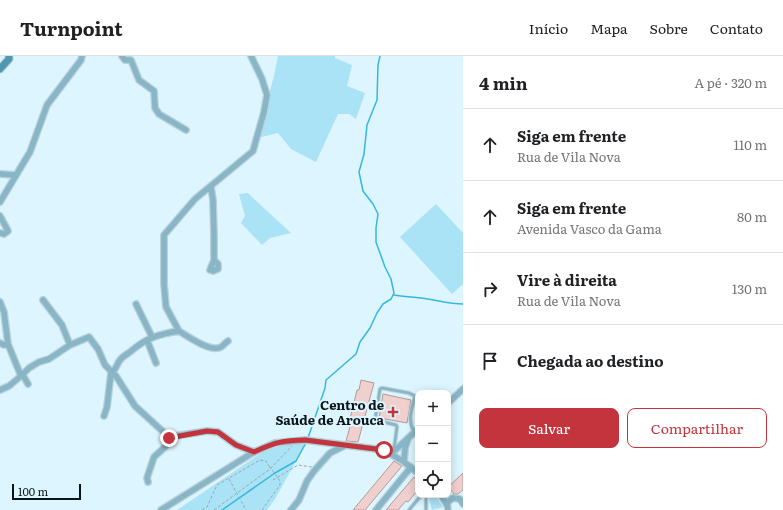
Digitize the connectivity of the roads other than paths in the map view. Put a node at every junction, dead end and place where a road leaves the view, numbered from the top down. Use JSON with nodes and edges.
{"nodes":[{"id":1,"x":9,"y":56,"type":"edge"},
{"id":2,"x":82,"y":56,"type":"edge"},
{"id":3,"x":122,"y":56,"type":"edge"},
{"id":4,"x":251,"y":56,"type":"edge"},
{"id":5,"x":0,"y":69,"type":"edge"},
{"id":6,"x":186,"y":130,"type":"dead end"},
{"id":7,"x":0,"y":174,"type":"edge"},
{"id":8,"x":16,"y":175,"type":"junction"},
{"id":9,"x":211,"y":186,"type":"junction"},
{"id":10,"x":0,"y":202,"type":"edge"},
{"id":11,"x":0,"y":216,"type":"edge"},
{"id":12,"x":0,"y":234,"type":"edge"},
{"id":13,"x":214,"y":260,"type":"dead end"},
{"id":14,"x":43,"y":300,"type":"dead end"},
{"id":15,"x":0,"y":302,"type":"edge"},
{"id":16,"x":136,"y":304,"type":"dead end"},
{"id":17,"x":179,"y":331,"type":"junction"},
{"id":18,"x":150,"y":338,"type":"junction"},
{"id":19,"x":228,"y":341,"type":"dead end"},
{"id":20,"x":0,"y":343,"type":"edge"},
{"id":21,"x":8,"y":344,"type":"junction"},
{"id":22,"x":70,"y":345,"type":"junction"},
{"id":23,"x":156,"y":363,"type":"dead end"},
{"id":24,"x":111,"y":373,"type":"junction"},
{"id":25,"x":21,"y":376,"type":"junction"},
{"id":26,"x":28,"y":384,"type":"dead end"},
{"id":27,"x":463,"y":389,"type":"edge"},
{"id":28,"x":0,"y":390,"type":"edge"},
{"id":29,"x":451,"y":400,"type":"edge"},
{"id":30,"x":104,"y":416,"type":"dead end"},
{"id":31,"x":415,"y":430,"type":"edge"},
{"id":32,"x":415,"y":432,"type":"edge"},
{"id":33,"x":409,"y":437,"type":"junction"},
{"id":34,"x":169,"y":438,"type":"junction"},
{"id":35,"x":236,"y":445,"type":"junction"},
{"id":36,"x":344,"y":446,"type":"junction"},
{"id":37,"x":254,"y":452,"type":"junction"},
{"id":38,"x":392,"y":452,"type":"junction"},
{"id":39,"x":244,"y":458,"type":"junction"},
{"id":40,"x":404,"y":462,"type":"junction"},
{"id":41,"x":411,"y":467,"type":"junction"},
{"id":42,"x":415,"y":470,"type":"edge"},
{"id":43,"x":148,"y":482,"type":"dead end"},
{"id":44,"x":419,"y":498,"type":"edge"},
{"id":45,"x":425,"y":498,"type":"edge"},
{"id":46,"x":443,"y":498,"type":"edge"},
{"id":47,"x":453,"y":498,"type":"joint"},
{"id":48,"x":463,"y":505,"type":"edge"},
{"id":49,"x":448,"y":508,"type":"edge"},
{"id":50,"x":161,"y":510,"type":"edge"},
{"id":51,"x":291,"y":510,"type":"edge"},
{"id":52,"x":376,"y":510,"type":"edge"},
{"id":53,"x":409,"y":510,"type":"edge"},
{"id":54,"x":426,"y":510,"type":"edge"},
{"id":55,"x":462,"y":510,"type":"edge"}],
"edges":[{"from":1,"to":5,"type":"street"},
{"from":2,"to":8,"type":"street"},
{"from":3,"to":6,"type":"street"},
{"from":4,"to":9,"type":"street"},
{"from":7,"to":8,"type":"street"},
{"from":8,"to":10,"type":"street"},
{"from":9,"to":13,"type":"street"},
{"from":9,"to":17,"type":"street"},
{"from":11,"to":12,"type":"street"},
{"from":14,"to":22,"type":"street"},
{"from":15,"to":21,"type":"street"},
{"from":16,"to":18,"type":"street"},
{"from":17,"to":18,"type":"street"},
{"from":17,"to":19,"type":"street"},
{"from":18,"to":23,"type":"street"},
{"from":18,"to":24,"type":"street"},
{"from":20,"to":21,"type":"street"},
{"from":21,"to":25,"type":"street"},
{"from":22,"to":24,"type":"street"},
{"from":22,"to":25,"type":"street"},
{"from":24,"to":30,"type":"street"},
{"from":24,"to":34,"type":"street"},
{"from":25,"to":26,"type":"street"},
{"from":25,"to":28,"type":"street"},
{"from":27,"to":29,"type":"street"},
{"from":31,"to":38,"type":"lane"},
{"from":32,"to":33,"type":"street"},
{"from":33,"to":38,"type":"street"},
{"from":33,"to":40,"type":"street"},
{"from":34,"to":35,"type":"street"},
{"from":34,"to":43,"type":"street"},
{"from":35,"to":37,"type":"street"},
{"from":35,"to":39,"type":"street"},
{"from":36,"to":37,"type":"street"},
{"from":36,"to":38,"type":"street"},
{"from":36,"to":51,"type":"street"},
{"from":37,"to":39,"type":"street"},
{"from":38,"to":40,"type":"street"},
{"from":39,"to":50,"type":"street"},
{"from":40,"to":41,"type":"street"},
{"from":41,"to":42,"type":"street"},
{"from":41,"to":52,"type":"street"},
{"from":44,"to":53,"type":"lane"},
{"from":45,"to":54,"type":"lane"},
{"from":46,"to":49,"type":"street"},
{"from":47,"to":48,"type":"street"},
{"from":47,"to":49,"type":"street"},
{"from":48,"to":55,"type":"street"}]}
